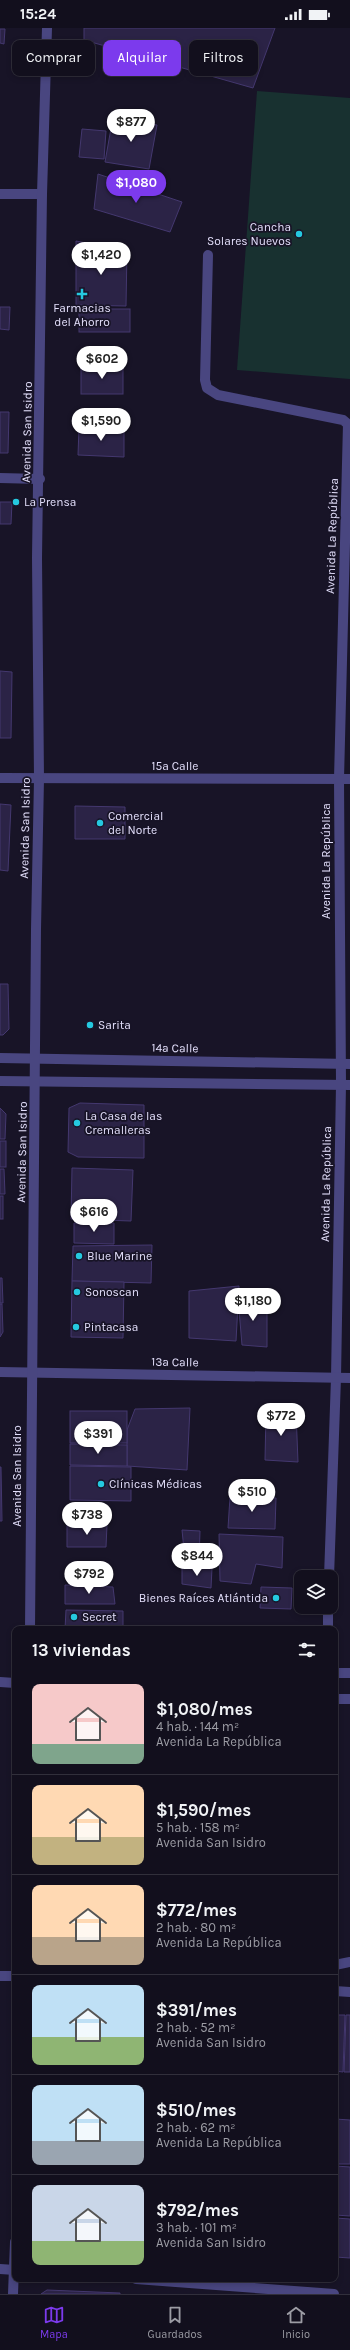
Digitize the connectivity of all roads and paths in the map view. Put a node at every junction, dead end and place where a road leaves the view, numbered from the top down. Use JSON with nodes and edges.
{"nodes":[{"id":1,"x":47,"y":28,"type":"edge"},
{"id":2,"x":0,"y":194,"type":"edge"},
{"id":3,"x":42,"y":194,"type":"junction"},
{"id":4,"x":208,"y":255,"type":"dead end"},
{"id":5,"x":0,"y":478,"type":"edge"},
{"id":6,"x":40,"y":479,"type":"junction"},
{"id":7,"x":0,"y":778,"type":"edge"},
{"id":8,"x":39,"y":779,"type":"junction"},
{"id":9,"x":339,"y":779,"type":"junction"},
{"id":10,"x":350,"y":779,"type":"edge"},
{"id":11,"x":0,"y":1058,"type":"edge"},
{"id":12,"x":36,"y":1058,"type":"junction"},
{"id":13,"x":345,"y":1064,"type":"edge"},
{"id":14,"x":0,"y":1081,"type":"edge"},
{"id":15,"x":36,"y":1081,"type":"junction"},
{"id":16,"x":345,"y":1084,"type":"edge"},
{"id":17,"x":0,"y":1372,"type":"edge"},
{"id":18,"x":31,"y":1372,"type":"junction"},
{"id":19,"x":336,"y":1378,"type":"junction"},
{"id":20,"x":350,"y":1378,"type":"edge"},
{"id":21,"x":329,"y":1570,"type":"edge"},
{"id":22,"x":328,"y":1614,"type":"edge"},
{"id":23,"x":30,"y":1626,"type":"edge"},
{"id":24,"x":328,"y":1626,"type":"edge"},
{"id":25,"x":338,"y":1673,"type":"edge"},
{"id":26,"x":350,"y":1673,"type":"edge"},
{"id":27,"x":0,"y":1682,"type":"edge"},
{"id":28,"x":12,"y":1682,"type":"edge"},
{"id":29,"x":338,"y":1699,"type":"edge"},
{"id":30,"x":350,"y":1699,"type":"edge"},
{"id":31,"x":350,"y":1962,"type":"edge"},
{"id":32,"x":338,"y":1964,"type":"edge"},
{"id":33,"x":0,"y":1976,"type":"edge"},
{"id":34,"x":12,"y":1976,"type":"edge"},
{"id":35,"x":338,"y":1991,"type":"edge"},
{"id":36,"x":350,"y":1992,"type":"edge"},
{"id":37,"x":0,"y":2269,"type":"edge"},
{"id":38,"x":12,"y":2270,"type":"edge"},
{"id":39,"x":14,"y":2282,"type":"edge"},
{"id":40,"x":187,"y":2282,"type":"edge"},
{"id":41,"x":272,"y":2287,"type":"edge"},
{"id":42,"x":13,"y":2294,"type":"edge"},
{"id":43,"x":334,"y":2294,"type":"edge"}],
"edges":[{"from":1,"to":3,"type":"street","name":"Avenida San Isidro"},
{"from":2,"to":3,"type":"street"},
{"from":3,"to":6,"type":"street","name":"Avenida San Isidro"},
{"from":4,"to":9,"type":"street","name":"Avenida La República"},
{"from":5,"to":6,"type":"street"},
{"from":6,"to":8,"type":"street","name":"Avenida San Isidro"},
{"from":7,"to":8,"type":"street","name":"15a Calle"},
{"from":8,"to":9,"type":"street","name":"15a Calle"},
{"from":8,"to":12,"type":"street","name":"Avenida San Isidro"},
{"from":9,"to":10,"type":"street","name":"15a Calle"},
{"from":9,"to":13,"type":"street","name":"Avenida La República"},
{"from":11,"to":12,"type":"street","name":"14a Calle"},
{"from":12,"to":13,"type":"street","name":"14a Calle"},
{"from":12,"to":15,"type":"street","name":"Avenida San Isidro"},
{"from":13,"to":16,"type":"street","name":"Avenida La República"},
{"from":14,"to":15,"type":"street"},
{"from":15,"to":16,"type":"street"},
{"from":15,"to":18,"type":"street","name":"Avenida San Isidro"},
{"from":16,"to":19,"type":"street","name":"Avenida La República"},
{"from":17,"to":18,"type":"street","name":"13a Calle"},
{"from":18,"to":19,"type":"street","name":"13a Calle"},
{"from":18,"to":23,"type":"street","name":"Avenida San Isidro"},
{"from":19,"to":20,"type":"street","name":"13a Calle"},
{"from":19,"to":21,"type":"street","name":"Avenida La República"},
{"from":22,"to":24,"type":"street"},
{"from":25,"to":26,"type":"street"},
{"from":27,"to":28,"type":"street"},
{"from":29,"to":30,"type":"street"},
{"from":31,"to":32,"type":"street"},
{"from":33,"to":34,"type":"street"},
{"from":35,"to":36,"type":"street"},
{"from":37,"to":38,"type":"street"},
{"from":39,"to":42,"type":"street"},
{"from":40,"to":41,"type":"street"},
{"from":41,"to":43,"type":"street"}]}
